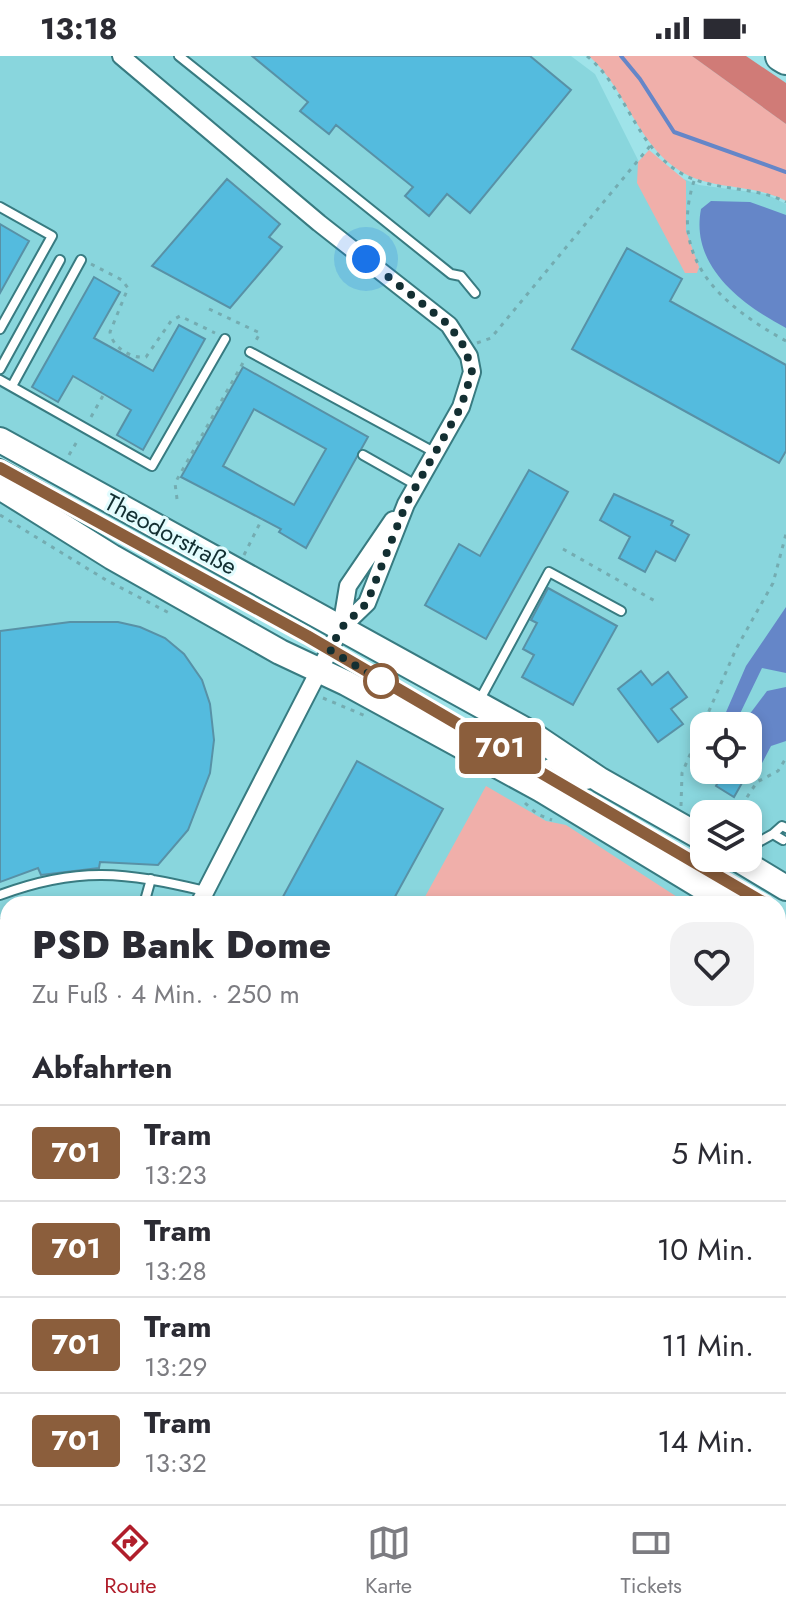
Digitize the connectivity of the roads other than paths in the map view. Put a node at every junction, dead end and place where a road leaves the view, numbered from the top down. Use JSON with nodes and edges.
{"nodes":[{"id":1,"x":121,"y":56,"type":"edge"},
{"id":2,"x":179,"y":56,"type":"edge"},
{"id":3,"x":781,"y":56,"type":"edge"},
{"id":4,"x":786,"y":59,"type":"edge"},
{"id":5,"x":0,"y":207,"type":"edge"},
{"id":6,"x":60,"y":260,"type":"dead end"},
{"id":7,"x":81,"y":260,"type":"road end"},
{"id":8,"x":475,"y":293,"type":"dead end"},
{"id":9,"x":0,"y":329,"type":"edge"},
{"id":10,"x":225,"y":339,"type":"road end"},
{"id":11,"x":250,"y":352,"type":"road end"},
{"id":12,"x":0,"y":369,"type":"edge"},
{"id":13,"x":0,"y":380,"type":"edge"},
{"id":14,"x":12,"y":386,"type":"junction"},
{"id":15,"x":0,"y":440,"type":"edge"},
{"id":16,"x":0,"y":452,"type":"edge"},
{"id":17,"x":435,"y":453,"type":"junction"},
{"id":18,"x":363,"y":455,"type":"dead end"},
{"id":19,"x":32,"y":459,"type":"junction"},
{"id":20,"x":0,"y":464,"type":"edge"},
{"id":21,"x":417,"y":486,"type":"junction"},
{"id":22,"x":0,"y":487,"type":"edge"},
{"id":23,"x":406,"y":504,"type":"junction"},
{"id":24,"x":621,"y":611,"type":"dead end"},
{"id":25,"x":341,"y":628,"type":"junction"},
{"id":26,"x":319,"y":671,"type":"junction"},
{"id":27,"x":477,"y":703,"type":"junction"},
{"id":28,"x":500,"y":725,"type":"junction"},
{"id":29,"x":477,"y":755,"type":"junction"},
{"id":30,"x":600,"y":780,"type":"junction"},
{"id":31,"x":534,"y":797,"type":"junction"},
{"id":32,"x":786,"y":828,"type":"edge"},
{"id":33,"x":690,"y":830,"type":"edge"},
{"id":34,"x":773,"y":834,"type":"junction"},
{"id":35,"x":762,"y":840,"type":"edge"},
{"id":36,"x":783,"y":840,"type":"dead end"},
{"id":37,"x":759,"y":872,"type":"edge"},
{"id":38,"x":151,"y":879,"type":"junction"},
{"id":39,"x":786,"y":888,"type":"edge"},
{"id":40,"x":0,"y":895,"type":"edge"},
{"id":41,"x":146,"y":896,"type":"edge"},
{"id":42,"x":197,"y":896,"type":"edge"},
{"id":43,"x":203,"y":896,"type":"edge"},
{"id":44,"x":715,"y":896,"type":"edge"}],
"edges":[{"from":1,"to":17,"type":"street"},
{"from":2,"to":8,"type":"lane"},
{"from":3,"to":4,"type":"highway"},
{"from":5,"to":9,"type":"lane"},
{"from":6,"to":12,"type":"lane"},
{"from":7,"to":14,"type":"lane"},
{"from":10,"to":14,"type":"lane"},
{"from":11,"to":17,"type":"lane"},
{"from":13,"to":14,"type":"lane"},
{"from":15,"to":19,"type":"main road","name":"Theodorstraße"},
{"from":16,"to":19,"type":"main road"},
{"from":17,"to":21,"type":"street"},
{"from":18,"to":21,"type":"lane"},
{"from":19,"to":25,"type":"main road","name":"Theodorstraße"},
{"from":20,"to":26,"type":"lane"},
{"from":21,"to":23,"type":"street"},
{"from":22,"to":26,"type":"main road","name":"Theodorstraße"},
{"from":23,"to":25,"type":"street"},
{"from":23,"to":25,"type":"street"},
{"from":24,"to":27,"type":"lane"},
{"from":25,"to":26,"type":"street"},
{"from":25,"to":27,"type":"main road","name":"Theodorstraße"},
{"from":26,"to":28,"type":"lane"},
{"from":26,"to":29,"type":"main road","name":"Theodorstraße"},
{"from":26,"to":43,"type":"street"},
{"from":27,"to":28,"type":"main road","name":"Theodorstraße"},
{"from":28,"to":29,"type":"lane"},
{"from":28,"to":30,"type":"main road","name":"Theodorstraße"},
{"from":29,"to":31,"type":"main road","name":"Theodorstraße"},
{"from":30,"to":31,"type":"main road"},
{"from":30,"to":33,"type":"main road","name":"Theodorstraße"},
{"from":31,"to":44,"type":"main road","name":"Theodorstraße"},
{"from":32,"to":34,"type":"lane"},
{"from":34,"to":35,"type":"lane"},
{"from":34,"to":36,"type":"lane"},
{"from":37,"to":39,"type":"main road"},
{"from":38,"to":40,"type":"lane"},
{"from":38,"to":41,"type":"lane"},
{"from":38,"to":42,"type":"lane"}]}
